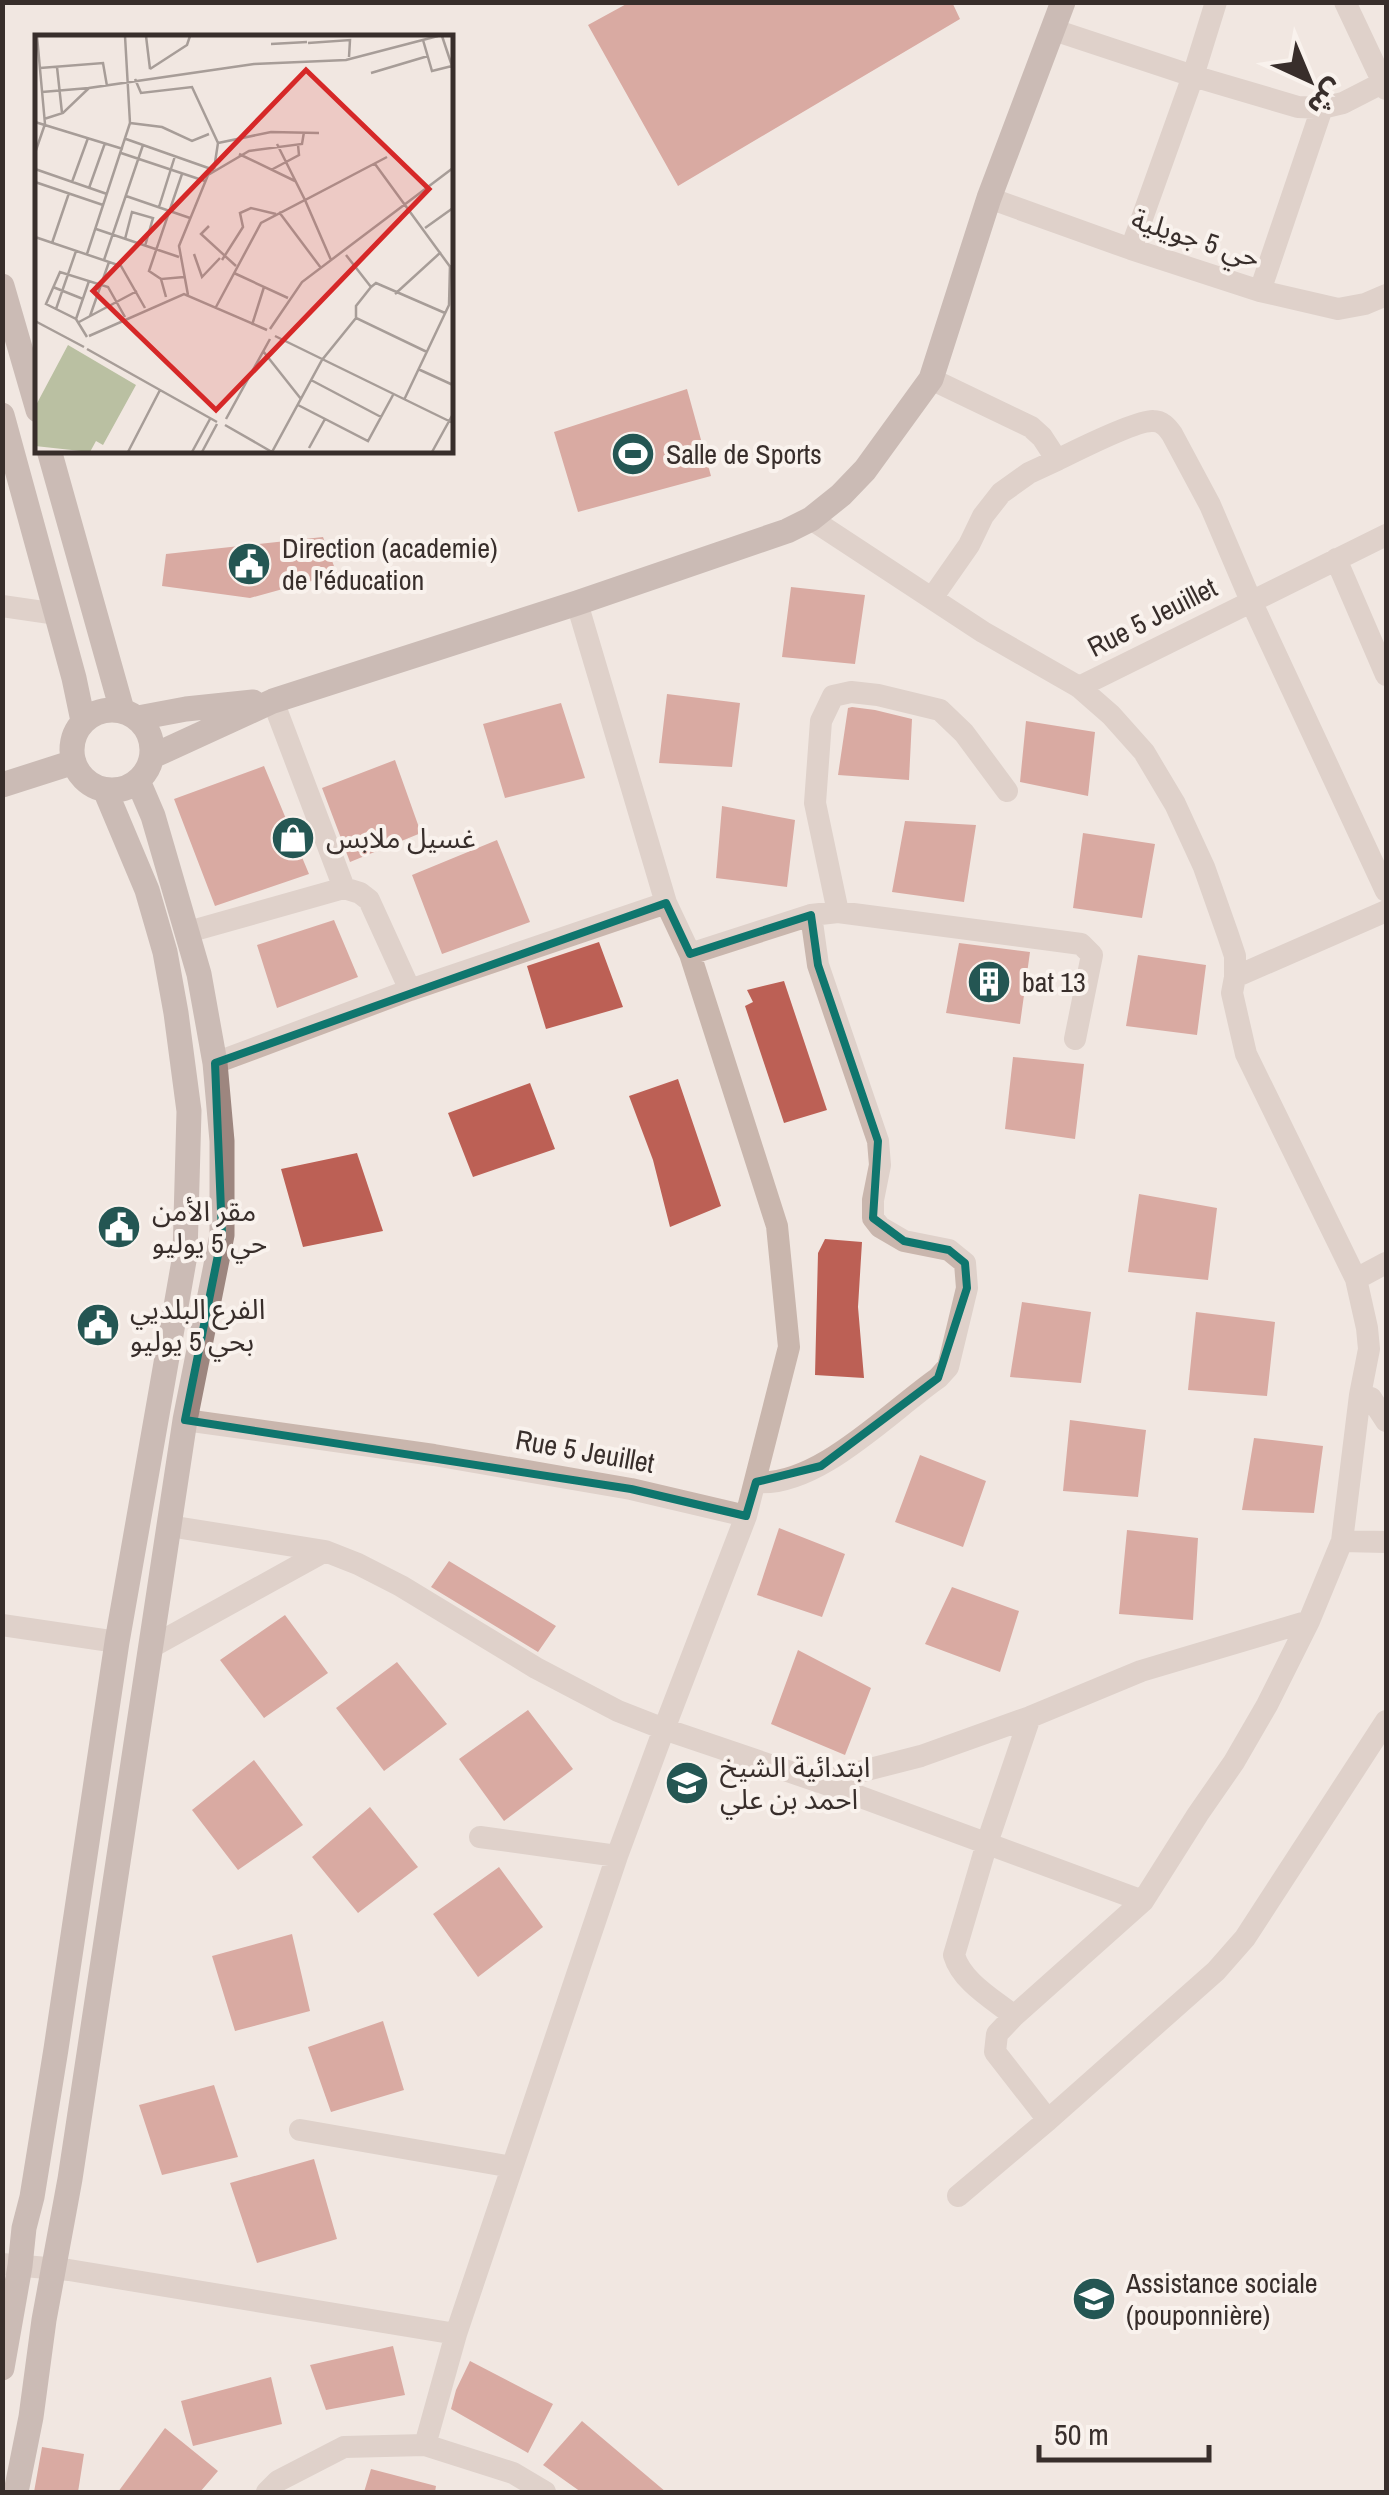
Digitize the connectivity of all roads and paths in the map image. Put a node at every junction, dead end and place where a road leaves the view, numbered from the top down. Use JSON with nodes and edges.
{"nodes":[{"id":1,"x":1063,"y":2,"type":"edge"},
{"id":2,"x":1216,"y":2,"type":"edge"},
{"id":3,"x":1345,"y":2,"type":"edge"},
{"id":4,"x":1054,"y":30,"type":"junction"},
{"id":5,"x":1193,"y":76,"type":"junction"},
{"id":6,"x":1386,"y":85,"type":"edge"},
{"id":7,"x":1322,"y":108,"type":"junction"},
{"id":8,"x":989,"y":198,"type":"junction"},
{"id":9,"x":1131,"y":248,"type":"junction"},
{"id":10,"x":2,"y":286,"type":"edge"},
{"id":11,"x":1260,"y":292,"type":"junction"},
{"id":12,"x":1386,"y":296,"type":"edge"},
{"id":13,"x":931,"y":378,"type":"junction"},
{"id":14,"x":35,"y":400,"type":"edge"},
{"id":15,"x":2,"y":416,"type":"edge"},
{"id":16,"x":50,"y":452,"type":"edge"},
{"id":17,"x":1057,"y":460,"type":"junction"},
{"id":18,"x":811,"y":519,"type":"junction"},
{"id":19,"x":1386,"y":535,"type":"edge"},
{"id":20,"x":1336,"y":560,"type":"junction"},
{"id":21,"x":932,"y":598,"type":"junction"},
{"id":22,"x":1252,"y":601,"type":"junction"},
{"id":23,"x":576,"y":604,"type":"junction"},
{"id":24,"x":2,"y":606,"type":"edge"},
{"id":25,"x":57,"y":614,"type":"junction"},
{"id":26,"x":1386,"y":675,"type":"edge"},
{"id":27,"x":1079,"y":687,"type":"junction"},
{"id":28,"x":273,"y":700,"type":"junction"},
{"id":29,"x":130,"y":714,"type":"junction"},
{"id":30,"x":83,"y":721,"type":"junction"},
{"id":31,"x":152,"y":756,"type":"junction"},
{"id":32,"x":74,"y":762,"type":"junction"},
{"id":33,"x":138,"y":781,"type":"junction"},
{"id":34,"x":2,"y":784,"type":"edge"},
{"id":35,"x":105,"y":790,"type":"junction"},
{"id":36,"x":1007,"y":791,"type":"dead end"},
{"id":37,"x":344,"y":888,"type":"junction"},
{"id":38,"x":1386,"y":891,"type":"edge"},
{"id":39,"x":666,"y":903,"type":"junction"},
{"id":40,"x":1386,"y":911,"type":"edge"},
{"id":41,"x":838,"y":912,"type":"junction"},
{"id":42,"x":811,"y":915,"type":"junction"},
{"id":43,"x":188,"y":932,"type":"junction"},
{"id":44,"x":690,"y":954,"type":"junction"},
{"id":45,"x":1235,"y":977,"type":"junction"},
{"id":46,"x":410,"y":990,"type":"junction"},
{"id":47,"x":1075,"y":1039,"type":"dead end"},
{"id":48,"x":215,"y":1062,"type":"junction"},
{"id":49,"x":1386,"y":1263,"type":"edge"},
{"id":50,"x":1356,"y":1280,"type":"junction"},
{"id":51,"x":1372,"y":1394,"type":"edge"},
{"id":52,"x":185,"y":1420,"type":"junction"},
{"id":53,"x":1386,"y":1421,"type":"edge"},
{"id":54,"x":756,"y":1482,"type":"junction"},
{"id":55,"x":746,"y":1516,"type":"junction"},
{"id":56,"x":169,"y":1526,"type":"junction"},
{"id":57,"x":1342,"y":1541,"type":"junction"},
{"id":58,"x":1386,"y":1542,"type":"edge"},
{"id":59,"x":325,"y":1551,"type":"junction"},
{"id":60,"x":1309,"y":1622,"type":"junction"},
{"id":61,"x":2,"y":1626,"type":"edge"},
{"id":62,"x":116,"y":1642,"type":"junction"},
{"id":63,"x":152,"y":1646,"type":"junction"},
{"id":64,"x":1030,"y":1717,"type":"junction"},
{"id":65,"x":1386,"y":1721,"type":"edge"},
{"id":66,"x":664,"y":1729,"type":"junction"},
{"id":67,"x":820,"y":1782,"type":"junction"},
{"id":68,"x":480,"y":1837,"type":"dead end"},
{"id":69,"x":987,"y":1843,"type":"junction"},
{"id":70,"x":617,"y":1856,"type":"junction"},
{"id":71,"x":1143,"y":1902,"type":"junction"},
{"id":72,"x":1014,"y":2016,"type":"junction"},
{"id":73,"x":1048,"y":2120,"type":"junction"},
{"id":74,"x":300,"y":2130,"type":"dead end"},
{"id":75,"x":512,"y":2167,"type":"junction"},
{"id":76,"x":958,"y":2196,"type":"dead end"},
{"id":77,"x":11,"y":2265,"type":"edge"},
{"id":78,"x":55,"y":2269,"type":"junction"},
{"id":79,"x":456,"y":2334,"type":"junction"},
{"id":80,"x":2,"y":2368,"type":"edge"},
{"id":81,"x":425,"y":2445,"type":"junction"},
{"id":82,"x":16,"y":2492,"type":"edge"},
{"id":83,"x":267,"y":2492,"type":"edge"},
{"id":84,"x":544,"y":2492,"type":"edge"}],
"edges":[{"from":1,"to":4,"type":"main road"},
{"from":2,"to":5,"type":"street"},
{"from":3,"to":6,"type":"street"},
{"from":4,"to":5,"type":"street"},
{"from":4,"to":8,"type":"main road"},
{"from":5,"to":7,"type":"street"},
{"from":5,"to":9,"type":"street"},
{"from":6,"to":7,"type":"street"},
{"from":7,"to":11,"type":"street"},
{"from":8,"to":9,"type":"street","name":"حي 5 جويلية"},
{"from":8,"to":13,"type":"main road"},
{"from":9,"to":11,"type":"street","name":"حي 5 جويلية"},
{"from":10,"to":14,"type":"main road"},
{"from":11,"to":12,"type":"street","name":"حي 5 جويلية"},
{"from":13,"to":17,"type":"street"},
{"from":13,"to":18,"type":"main road"},
{"from":15,"to":25,"type":"main road"},
{"from":16,"to":29,"type":"main road"},
{"from":17,"to":21,"type":"street"},
{"from":17,"to":22,"type":"street"},
{"from":18,"to":21,"type":"street"},
{"from":18,"to":23,"type":"main road"},
{"from":19,"to":20,"type":"street","name":"Rue 5 Jeuillet"},
{"from":20,"to":22,"type":"street","name":"Rue 5 Jeuillet"},
{"from":20,"to":26,"type":"street"},
{"from":21,"to":27,"type":"street"},
{"from":22,"to":27,"type":"street","name":"Rue 5 Jeuillet"},
{"from":22,"to":38,"type":"street"},
{"from":23,"to":28,"type":"main road"},
{"from":23,"to":39,"type":"street"},
{"from":24,"to":25,"type":"street"},
{"from":25,"to":30,"type":"main road"},
{"from":27,"to":45,"type":"street"},
{"from":28,"to":29,"type":"main road"},
{"from":28,"to":31,"type":"main road"},
{"from":28,"to":37,"type":"street"},
{"from":29,"to":30,"type":"main road"},
{"from":29,"to":31,"type":"main road"},
{"from":30,"to":32,"type":"main road"},
{"from":31,"to":33,"type":"main road"},
{"from":32,"to":34,"type":"main road"},
{"from":32,"to":35,"type":"main road"},
{"from":33,"to":35,"type":"main road"},
{"from":33,"to":43,"type":"main road"},
{"from":35,"to":62,"type":"main road"},
{"from":36,"to":41,"type":"street"},
{"from":37,"to":43,"type":"street"},
{"from":37,"to":46,"type":"street"},
{"from":39,"to":44,"type":"street"},
{"from":39,"to":46,"type":"street"},
{"from":40,"to":45,"type":"street"},
{"from":41,"to":42,"type":"street"},
{"from":41,"to":47,"type":"street"},
{"from":42,"to":44,"type":"street"},
{"from":42,"to":54,"type":"street"},
{"from":43,"to":48,"type":"main road"},
{"from":44,"to":54,"type":"street"},
{"from":45,"to":50,"type":"street"},
{"from":46,"to":48,"type":"street"},
{"from":48,"to":52,"type":"main road"},
{"from":49,"to":50,"type":"street"},
{"from":50,"to":51,"type":"street"},
{"from":51,"to":53,"type":"street"},
{"from":51,"to":57,"type":"street"},
{"from":52,"to":55,"type":"street","name":"Rue 5 Jeuillet"},
{"from":52,"to":56,"type":"main road"},
{"from":54,"to":55,"type":"street"},
{"from":55,"to":66,"type":"street"},
{"from":56,"to":59,"type":"street"},
{"from":56,"to":63,"type":"main road"},
{"from":57,"to":58,"type":"street"},
{"from":57,"to":60,"type":"street"},
{"from":59,"to":63,"type":"street"},
{"from":59,"to":66,"type":"street"},
{"from":60,"to":64,"type":"street"},
{"from":60,"to":71,"type":"street"},
{"from":61,"to":62,"type":"street"},
{"from":62,"to":77,"type":"main road"},
{"from":63,"to":78,"type":"main road"},
{"from":64,"to":67,"type":"street"},
{"from":64,"to":69,"type":"street"},
{"from":65,"to":73,"type":"street"},
{"from":66,"to":67,"type":"street"},
{"from":66,"to":70,"type":"street"},
{"from":67,"to":69,"type":"street"},
{"from":68,"to":70,"type":"street"},
{"from":69,"to":71,"type":"street"},
{"from":69,"to":72,"type":"street"},
{"from":70,"to":75,"type":"street"},
{"from":71,"to":72,"type":"street"},
{"from":72,"to":73,"type":"street"},
{"from":73,"to":76,"type":"street"},
{"from":74,"to":75,"type":"street"},
{"from":75,"to":79,"type":"street"},
{"from":77,"to":78,"type":"street"},
{"from":77,"to":80,"type":"main road"},
{"from":78,"to":79,"type":"street"},
{"from":78,"to":82,"type":"main road"},
{"from":79,"to":81,"type":"street"},
{"from":81,"to":83,"type":"street"},
{"from":81,"to":84,"type":"street"}]}
